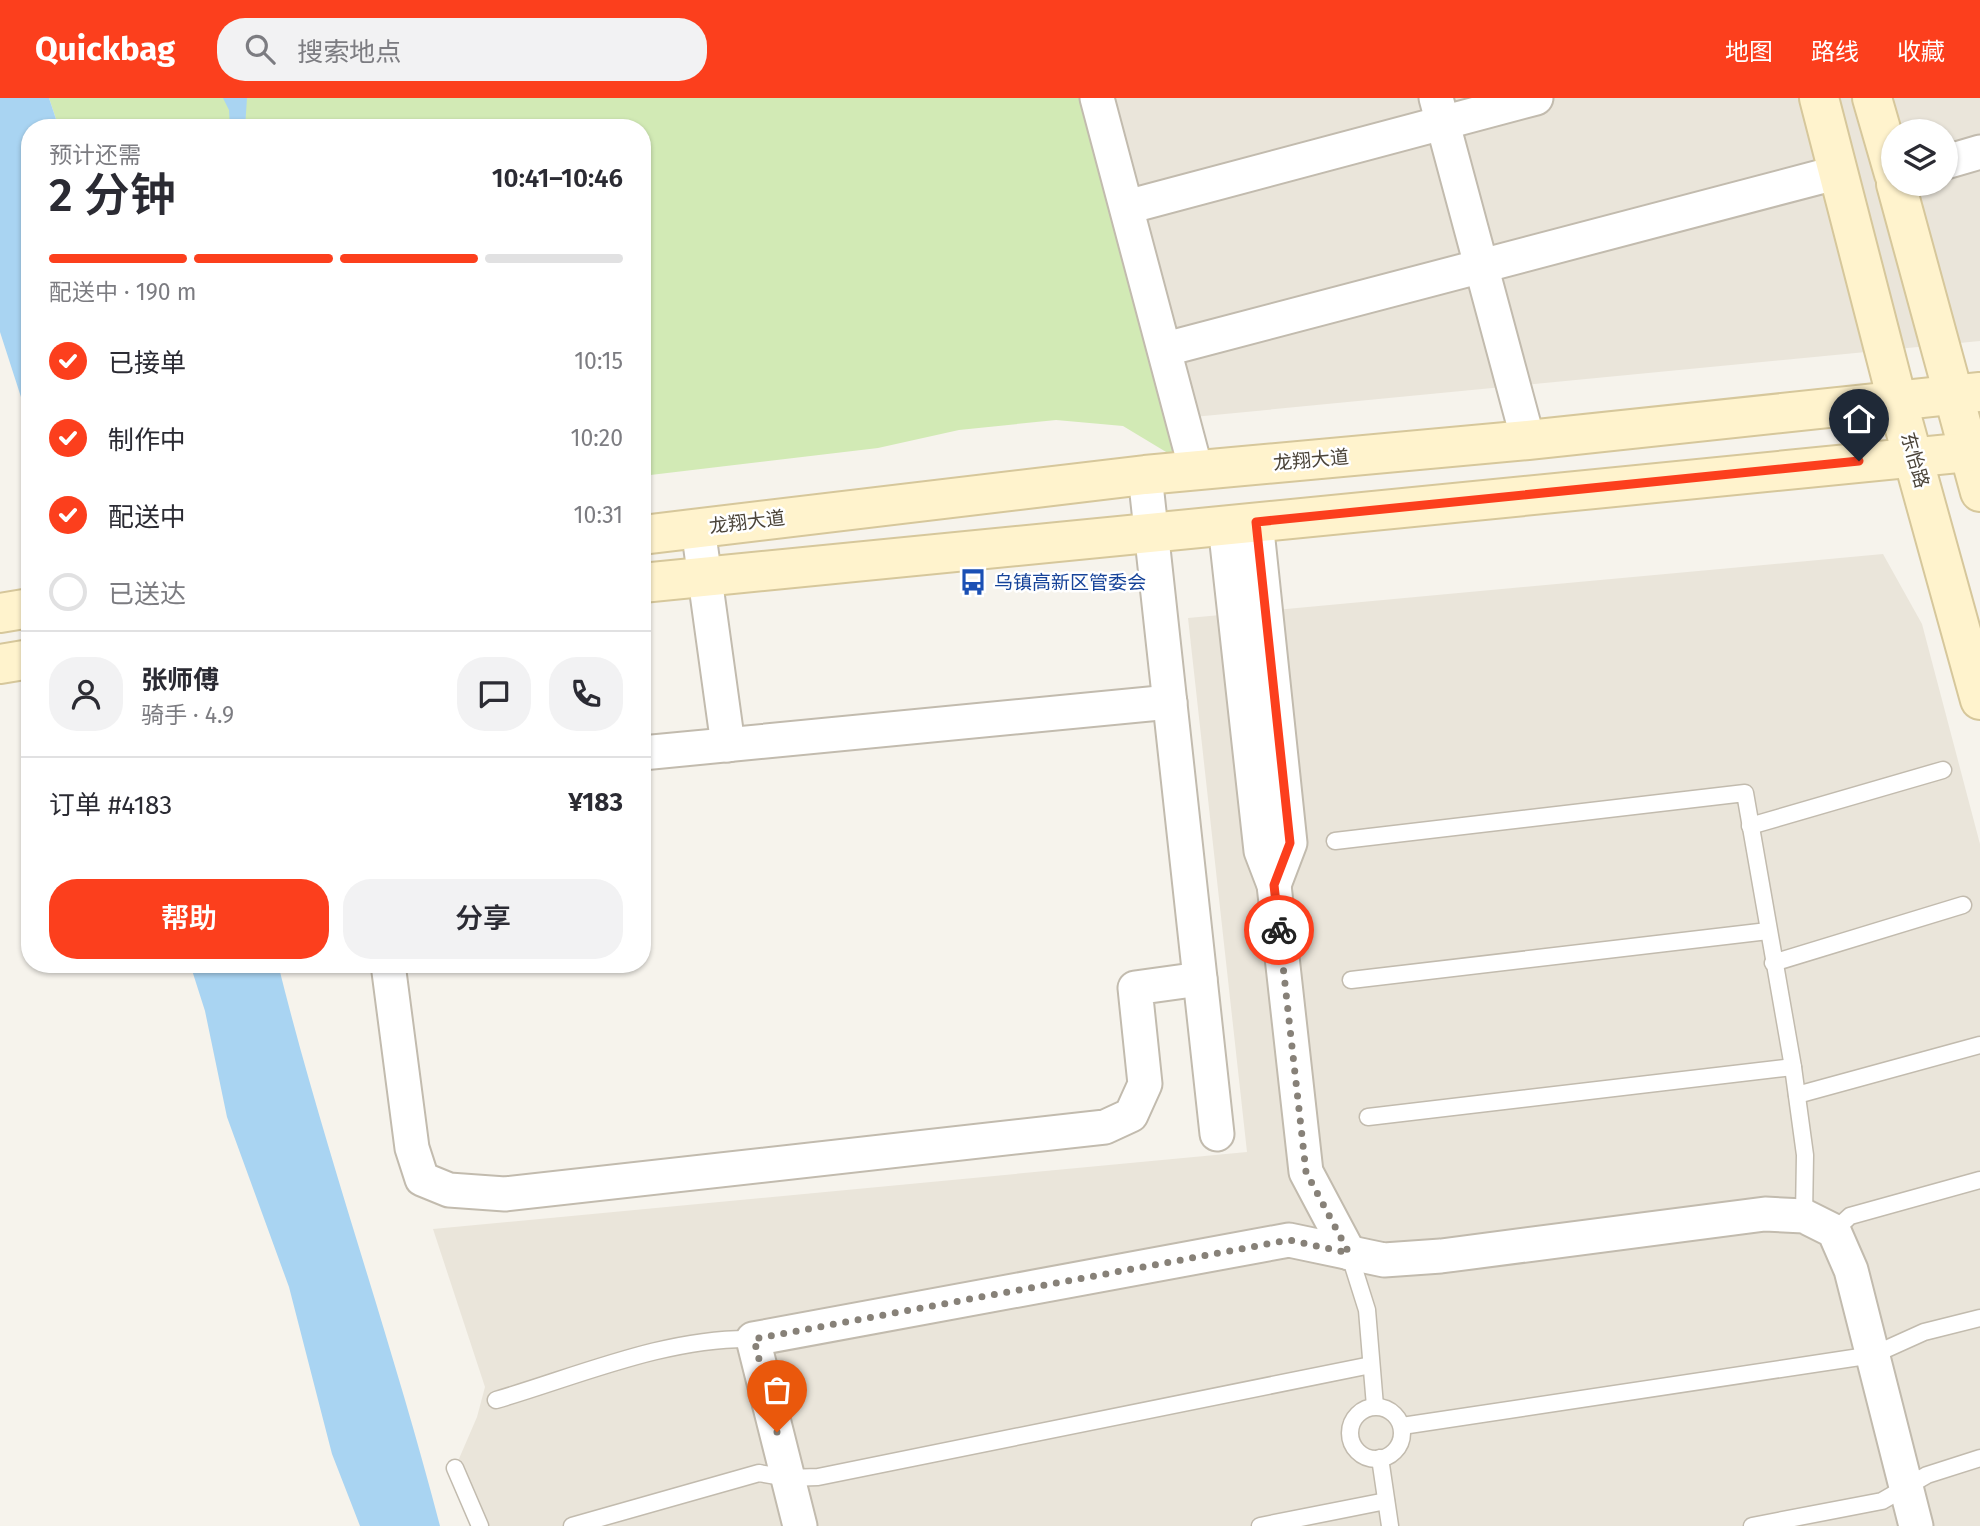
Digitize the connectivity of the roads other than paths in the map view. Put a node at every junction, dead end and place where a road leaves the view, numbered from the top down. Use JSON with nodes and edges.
{"nodes":[{"id":1,"x":1097,"y":98,"type":"edge"},
{"id":2,"x":1536,"y":98,"type":"edge"},
{"id":3,"x":1819,"y":98,"type":"edge"},
{"id":4,"x":1440,"y":110,"type":"edge"},
{"id":5,"x":1877,"y":116,"type":"edge"},
{"id":6,"x":1980,"y":152,"type":"edge"},
{"id":7,"x":1958,"y":158,"type":"edge"},
{"id":8,"x":1835,"y":159,"type":"junction"},
{"id":9,"x":1900,"y":196,"type":"edge"},
{"id":10,"x":1127,"y":207,"type":"junction"},
{"id":11,"x":1483,"y":266,"type":"junction"},
{"id":12,"x":1166,"y":349,"type":"junction"},
{"id":13,"x":1966,"y":393,"type":"edge"},
{"id":14,"x":1897,"y":400,"type":"junction"},
{"id":15,"x":1528,"y":440,"type":"junction"},
{"id":16,"x":1974,"y":451,"type":"edge"},
{"id":17,"x":1914,"y":456,"type":"junction"},
{"id":18,"x":1196,"y":470,"type":"junction"},
{"id":19,"x":1145,"y":475,"type":"junction"},
{"id":20,"x":1980,"y":492,"type":"edge"},
{"id":21,"x":1240,"y":523,"type":"junction"},
{"id":22,"x":698,"y":528,"type":"junction"},
{"id":23,"x":1152,"y":532,"type":"junction"},
{"id":24,"x":651,"y":534,"type":"edge"},
{"id":25,"x":705,"y":577,"type":"junction"},
{"id":26,"x":651,"y":582,"type":"edge"},
{"id":27,"x":21,"y":660,"type":"edge"},
{"id":28,"x":0,"y":664,"type":"edge"},
{"id":29,"x":1980,"y":700,"type":"edge"},
{"id":30,"x":1170,"y":702,"type":"junction"},
{"id":31,"x":728,"y":745,"type":"junction"},
{"id":32,"x":651,"y":752,"type":"edge"},
{"id":33,"x":1943,"y":770,"type":"dead end"},
{"id":34,"x":1750,"y":826,"type":"junction"},
{"id":35,"x":1335,"y":841,"type":"dead end"},
{"id":36,"x":1963,"y":905,"type":"dead end"},
{"id":37,"x":1768,"y":931,"type":"junction"},
{"id":38,"x":1773,"y":963,"type":"junction"},
{"id":39,"x":389,"y":973,"type":"edge"},
{"id":40,"x":1200,"y":979,"type":"junction"},
{"id":41,"x":1350,"y":980,"type":"dead end"},
{"id":42,"x":1980,"y":1045,"type":"edge"},
{"id":43,"x":1793,"y":1067,"type":"junction"},
{"id":44,"x":1797,"y":1096,"type":"junction"},
{"id":45,"x":1368,"y":1117,"type":"dead end"},
{"id":46,"x":1217,"y":1134,"type":"dead end"},
{"id":47,"x":1980,"y":1180,"type":"edge"},
{"id":48,"x":1804,"y":1216,"type":"junction"},
{"id":49,"x":1834,"y":1231,"type":"junction"},
{"id":50,"x":1349,"y":1253,"type":"junction"},
{"id":51,"x":1980,"y":1318,"type":"edge"},
{"id":52,"x":754,"y":1339,"type":"junction"},
{"id":53,"x":1873,"y":1355,"type":"junction"},
{"id":54,"x":1371,"y":1365,"type":"junction"},
{"id":55,"x":496,"y":1400,"type":"dead end"},
{"id":56,"x":1375,"y":1406,"type":"junction"},
{"id":57,"x":1402,"y":1426,"type":"junction"},
{"id":58,"x":1380,"y":1458,"type":"junction"},
{"id":59,"x":1980,"y":1458,"type":"edge"},
{"id":60,"x":455,"y":1468,"type":"dead end"},
{"id":61,"x":788,"y":1478,"type":"junction"},
{"id":62,"x":1906,"y":1488,"type":"junction"},
{"id":63,"x":1386,"y":1501,"type":"junction"},
{"id":64,"x":480,"y":1526,"type":"edge"},
{"id":65,"x":572,"y":1526,"type":"edge"},
{"id":66,"x":800,"y":1526,"type":"edge"},
{"id":67,"x":1260,"y":1526,"type":"edge"},
{"id":68,"x":1390,"y":1526,"type":"edge"},
{"id":69,"x":1752,"y":1526,"type":"edge"},
{"id":70,"x":1916,"y":1526,"type":"edge"}],
"edges":[{"from":1,"to":10,"type":"street"},
{"from":2,"to":4,"type":"street"},
{"from":3,"to":8,"type":"main road","name":"东怡路"},
{"from":4,"to":10,"type":"street"},
{"from":4,"to":11,"type":"street"},
{"from":5,"to":8,"type":"main road"},
{"from":6,"to":7,"type":"street"},
{"from":8,"to":11,"type":"street"},
{"from":8,"to":14,"type":"main road","name":"东怡路"},
{"from":9,"to":13,"type":"main road"},
{"from":10,"to":12,"type":"street"},
{"from":11,"to":12,"type":"street"},
{"from":11,"to":15,"type":"street"},
{"from":12,"to":18,"type":"street"},
{"from":13,"to":14,"type":"main road","name":"龙翔大道"},
{"from":13,"to":16,"type":"main road"},
{"from":14,"to":15,"type":"main road","name":"龙翔大道"},
{"from":14,"to":17,"type":"main road","name":"东怡路"},
{"from":15,"to":18,"type":"main road","name":"龙翔大道"},
{"from":16,"to":17,"type":"main road"},
{"from":16,"to":20,"type":"main road"},
{"from":17,"to":21,"type":"main road"},
{"from":17,"to":29,"type":"main road","name":"东怡路"},
{"from":18,"to":19,"type":"main road","name":"龙翔大道"},
{"from":19,"to":22,"type":"main road","name":"龙翔大道"},
{"from":19,"to":23,"type":"street"},
{"from":21,"to":23,"type":"main road"},
{"from":21,"to":50,"type":"street"},
{"from":22,"to":24,"type":"main road","name":"龙翔大道"},
{"from":22,"to":25,"type":"street"},
{"from":23,"to":25,"type":"main road"},
{"from":23,"to":30,"type":"street"},
{"from":25,"to":26,"type":"main road"},
{"from":25,"to":31,"type":"street"},
{"from":27,"to":28,"type":"main road"},
{"from":30,"to":31,"type":"street"},
{"from":30,"to":40,"type":"street"},
{"from":31,"to":32,"type":"street"},
{"from":33,"to":34,"type":"lane"},
{"from":34,"to":35,"type":"lane"},
{"from":34,"to":37,"type":"lane"},
{"from":36,"to":38,"type":"lane"},
{"from":37,"to":38,"type":"lane"},
{"from":37,"to":41,"type":"lane"},
{"from":38,"to":43,"type":"lane"},
{"from":39,"to":40,"type":"street"},
{"from":40,"to":46,"type":"street"},
{"from":42,"to":44,"type":"lane"},
{"from":43,"to":44,"type":"lane"},
{"from":43,"to":45,"type":"lane"},
{"from":44,"to":48,"type":"lane"},
{"from":47,"to":49,"type":"lane"},
{"from":48,"to":49,"type":"street"},
{"from":48,"to":50,"type":"street"},
{"from":49,"to":53,"type":"street"},
{"from":50,"to":52,"type":"street"},
{"from":50,"to":54,"type":"lane"},
{"from":51,"to":53,"type":"lane"},
{"from":52,"to":55,"type":"lane"},
{"from":52,"to":61,"type":"street"},
{"from":53,"to":57,"type":"lane"},
{"from":53,"to":62,"type":"street"},
{"from":54,"to":56,"type":"lane"},
{"from":54,"to":61,"type":"lane"},
{"from":56,"to":57,"type":"lane"},
{"from":56,"to":58,"type":"lane"},
{"from":57,"to":58,"type":"lane"},
{"from":58,"to":63,"type":"lane"},
{"from":59,"to":62,"type":"lane"},
{"from":60,"to":64,"type":"lane"},
{"from":61,"to":65,"type":"lane"},
{"from":61,"to":66,"type":"street"},
{"from":62,"to":69,"type":"lane"},
{"from":62,"to":70,"type":"street"},
{"from":63,"to":67,"type":"lane"},
{"from":63,"to":68,"type":"lane"}]}
